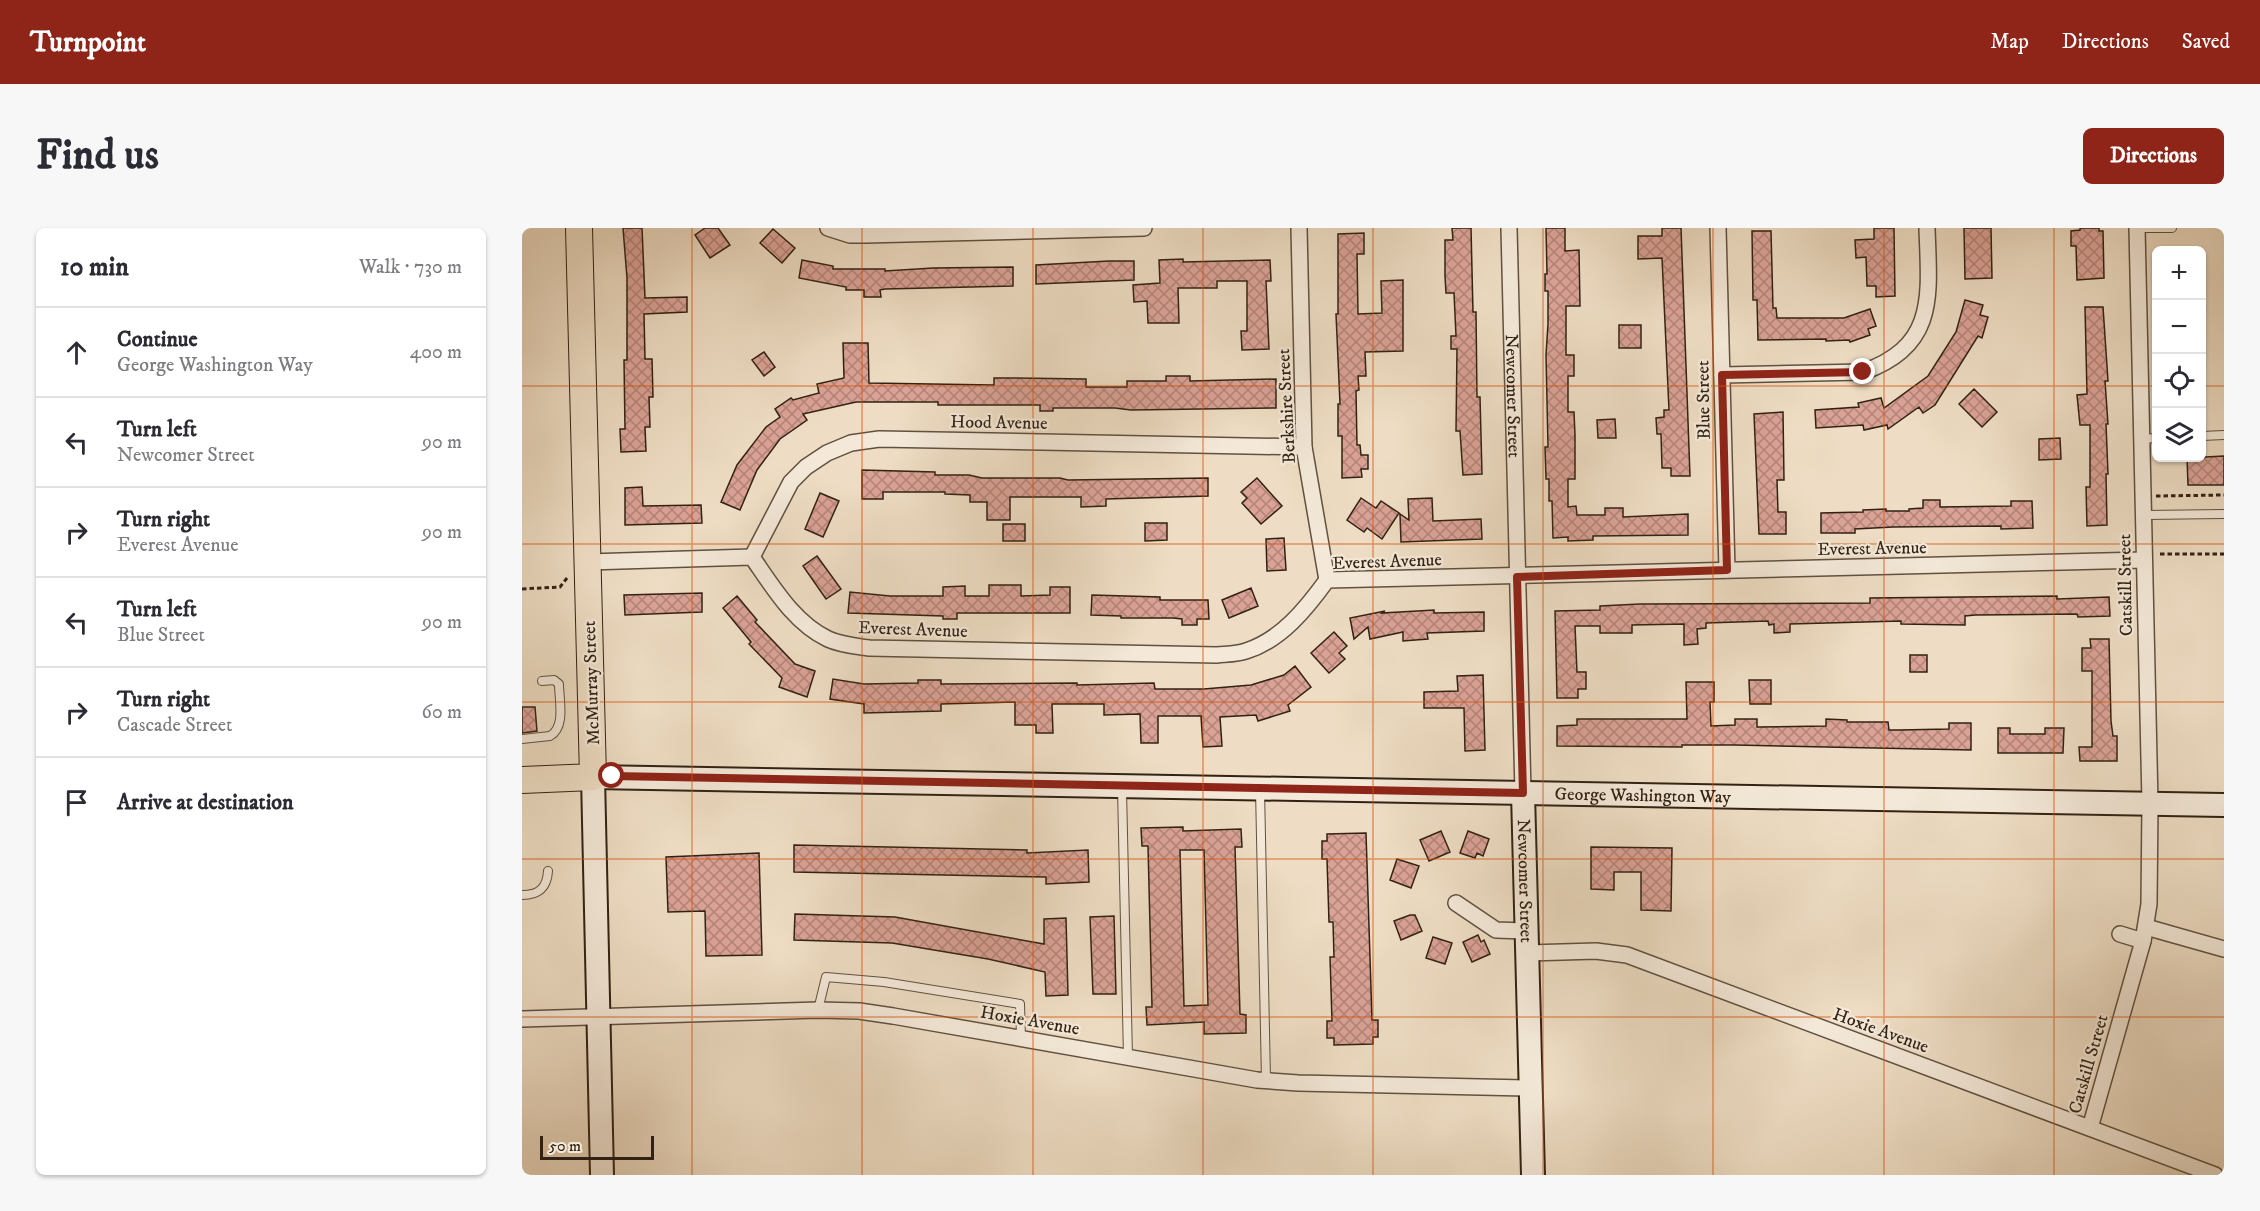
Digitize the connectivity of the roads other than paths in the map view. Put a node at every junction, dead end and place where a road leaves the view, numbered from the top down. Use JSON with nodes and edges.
{"nodes":[{"id":1,"x":579,"y":228,"type":"edge"},
{"id":2,"x":828,"y":228,"type":"edge"},
{"id":3,"x":1144,"y":228,"type":"edge"},
{"id":4,"x":1299,"y":228,"type":"edge"},
{"id":5,"x":1509,"y":228,"type":"edge"},
{"id":6,"x":1718,"y":228,"type":"edge"},
{"id":7,"x":1927,"y":228,"type":"edge"},
{"id":8,"x":2137,"y":228,"type":"edge"},
{"id":9,"x":2172,"y":228,"type":"edge"},
{"id":10,"x":1722,"y":375,"type":"junction"},
{"id":11,"x":2224,"y":435,"type":"edge"},
{"id":12,"x":2206,"y":436,"type":"edge"},
{"id":13,"x":2149,"y":439,"type":"edge"},
{"id":14,"x":1304,"y":447,"type":"junction"},
{"id":15,"x":2224,"y":514,"type":"edge"},
{"id":16,"x":2144,"y":515,"type":"junction"},
{"id":17,"x":752,"y":557,"type":"junction"},
{"id":18,"x":2150,"y":557,"type":"junction"},
{"id":19,"x":580,"y":567,"type":"junction"},
{"id":20,"x":1727,"y":570,"type":"junction"},
{"id":21,"x":1517,"y":577,"type":"junction"},
{"id":22,"x":1327,"y":580,"type":"junction"},
{"id":23,"x":542,"y":681,"type":"dead end"},
{"id":24,"x":522,"y":739,"type":"edge"},
{"id":25,"x":593,"y":777,"type":"junction"},
{"id":26,"x":522,"y":780,"type":"edge"},
{"id":27,"x":1122,"y":785,"type":"junction"},
{"id":28,"x":1260,"y":788,"type":"junction"},
{"id":29,"x":1523,"y":793,"type":"junction"},
{"id":30,"x":2150,"y":803,"type":"junction"},
{"id":31,"x":2224,"y":805,"type":"edge"},
{"id":32,"x":548,"y":871,"type":"dead end"},
{"id":33,"x":522,"y":896,"type":"edge"},
{"id":34,"x":1456,"y":903,"type":"dead end"},
{"id":35,"x":2120,"y":934,"type":"dead end"},
{"id":36,"x":2145,"y":934,"type":"junction"},
{"id":37,"x":1527,"y":942,"type":"junction"},
{"id":38,"x":2224,"y":949,"type":"edge"},
{"id":39,"x":818,"y":1010,"type":"junction"},
{"id":40,"x":599,"y":1017,"type":"junction"},
{"id":41,"x":522,"y":1019,"type":"edge"},
{"id":42,"x":1021,"y":1038,"type":"junction"},
{"id":43,"x":1128,"y":1057,"type":"junction"},
{"id":44,"x":1266,"y":1080,"type":"junction"},
{"id":45,"x":1530,"y":1088,"type":"junction"},
{"id":46,"x":2090,"y":1128,"type":"junction"},
{"id":47,"x":602,"y":1175,"type":"edge"},
{"id":48,"x":1533,"y":1175,"type":"edge"},
{"id":49,"x":2215,"y":1175,"type":"edge"}],
"edges":[{"from":1,"to":19,"type":"main road","name":"McMurray Street"},
{"from":2,"to":3,"type":"street"},
{"from":4,"to":14,"type":"street","name":"Berkshire Street"},
{"from":5,"to":21,"type":"street","name":"Newcomer Street"},
{"from":6,"to":10,"type":"street","name":"Blue Street"},
{"from":7,"to":10,"type":"street"},
{"from":8,"to":9,"type":"lane"},
{"from":8,"to":13,"type":"street","name":"Catskill Street"},
{"from":10,"to":20,"type":"street","name":"Blue Street"},
{"from":11,"to":12,"type":"lane"},
{"from":13,"to":16,"type":"street","name":"Catskill Street"},
{"from":14,"to":17,"type":"street","name":"Hood Avenue"},
{"from":14,"to":22,"type":"street","name":"Berkshire Street"},
{"from":15,"to":16,"type":"lane"},
{"from":16,"to":18,"type":"street","name":"Catskill Street"},
{"from":17,"to":19,"type":"street"},
{"from":17,"to":22,"type":"street","name":"Everest Avenue"},
{"from":18,"to":20,"type":"street","name":"Everest Avenue"},
{"from":18,"to":30,"type":"street","name":"Catskill Street"},
{"from":19,"to":25,"type":"main road","name":"McMurray Street"},
{"from":20,"to":21,"type":"street","name":"Everest Avenue"},
{"from":21,"to":22,"type":"street","name":"Everest Avenue"},
{"from":21,"to":29,"type":"street","name":"Newcomer Street"},
{"from":23,"to":24,"type":"lane"},
{"from":25,"to":26,"type":"main road","name":"George Washington Way"},
{"from":25,"to":27,"type":"main road","name":"George Washington Way"},
{"from":25,"to":40,"type":"main road","name":"McMurray Street"},
{"from":27,"to":28,"type":"main road","name":"George Washington Way"},
{"from":27,"to":43,"type":"lane"},
{"from":28,"to":29,"type":"main road","name":"George Washington Way"},
{"from":28,"to":44,"type":"lane"},
{"from":29,"to":30,"type":"main road","name":"George Washington Way"},
{"from":29,"to":37,"type":"main road","name":"Newcomer Street"},
{"from":30,"to":31,"type":"main road","name":"George Washington Way"},
{"from":30,"to":36,"type":"street","name":"Catskill Street"},
{"from":32,"to":33,"type":"lane"},
{"from":34,"to":37,"type":"street","name":"Hoxie Avenue"},
{"from":35,"to":36,"type":"street"},
{"from":36,"to":38,"type":"street"},
{"from":36,"to":46,"type":"street","name":"Catskill Street"},
{"from":37,"to":45,"type":"main road","name":"Newcomer Street"},
{"from":37,"to":46,"type":"street","name":"Hoxie Avenue"},
{"from":39,"to":40,"type":"street","name":"Hoxie Avenue"},
{"from":39,"to":42,"type":"street","name":"Hoxie Avenue"},
{"from":39,"to":42,"type":"lane"},
{"from":40,"to":41,"type":"street","name":"Hoxie Avenue"},
{"from":40,"to":47,"type":"main road","name":"McMurray Street"},
{"from":42,"to":43,"type":"street","name":"Hoxie Avenue"},
{"from":43,"to":44,"type":"street","name":"Hoxie Avenue"},
{"from":44,"to":45,"type":"street","name":"Hoxie Avenue"},
{"from":45,"to":48,"type":"main road","name":"Newcomer Street"},
{"from":46,"to":49,"type":"street","name":"Hoxie Avenue"}]}
